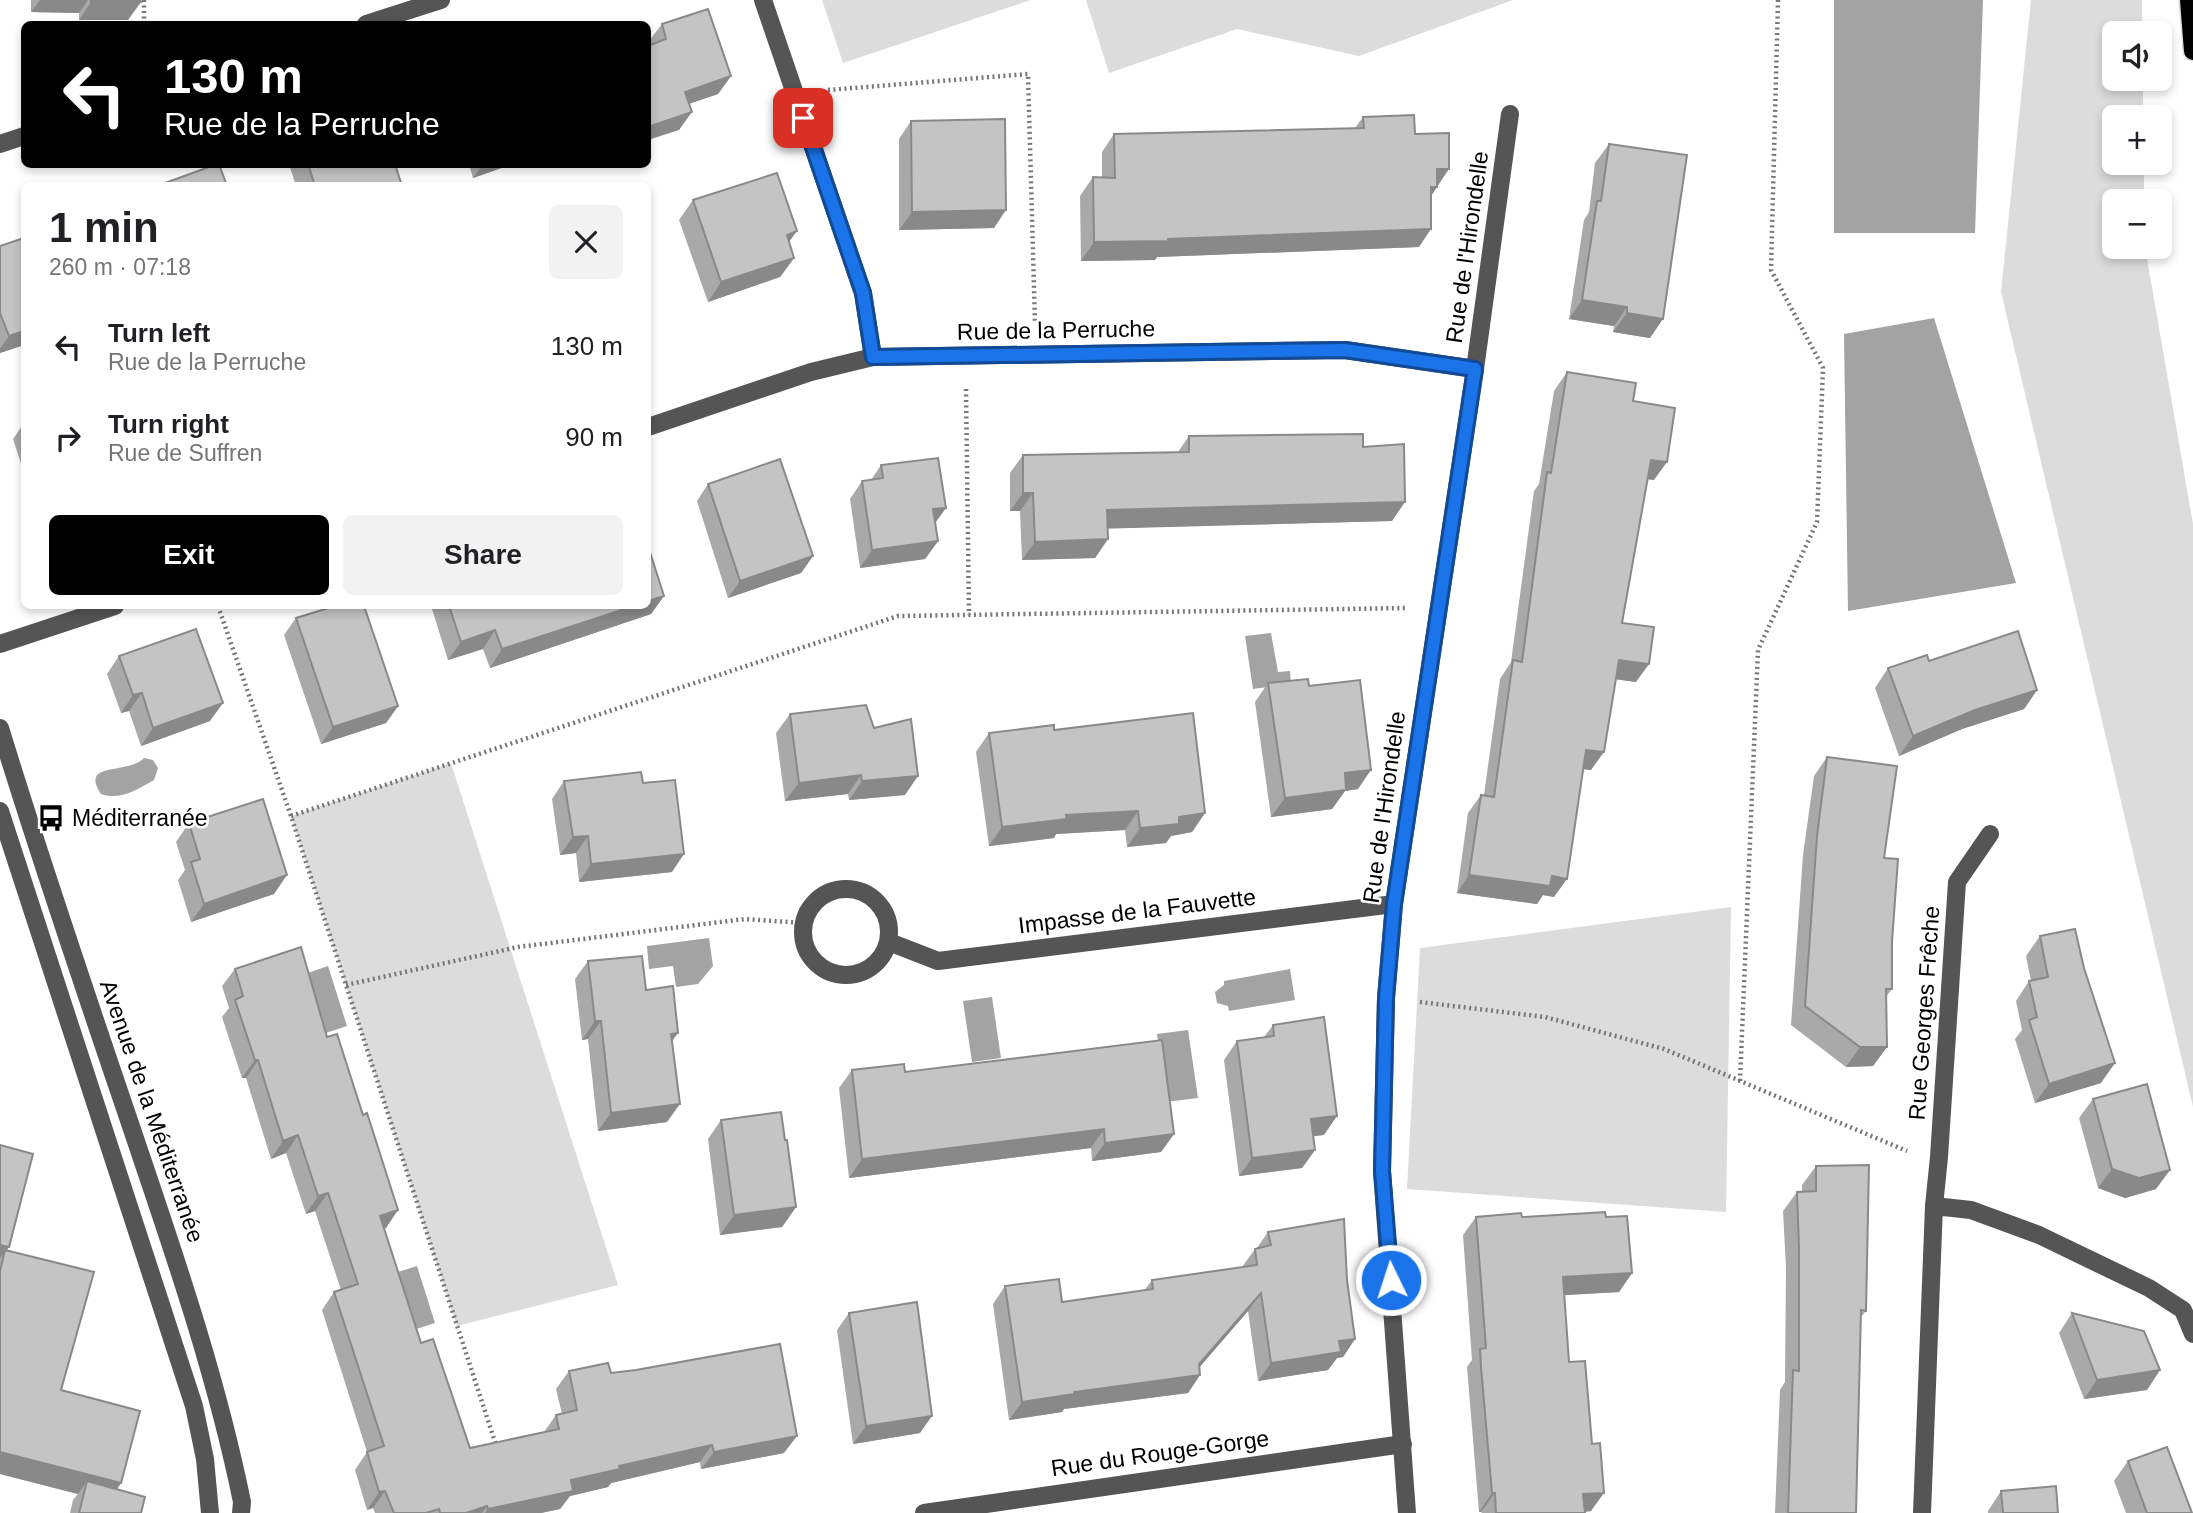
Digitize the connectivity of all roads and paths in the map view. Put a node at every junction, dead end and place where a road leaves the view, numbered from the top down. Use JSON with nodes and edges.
{"nodes":[{"id":1,"x":144,"y":0,"type":"edge"},
{"id":2,"x":441,"y":0,"type":"edge"},
{"id":3,"x":763,"y":0,"type":"edge"},
{"id":4,"x":1778,"y":0,"type":"edge"},
{"id":5,"x":2189,"y":0,"type":"edge"},
{"id":6,"x":144,"y":21,"type":"edge"},
{"id":7,"x":375,"y":21,"type":"edge"},
{"id":8,"x":2193,"y":51,"type":"edge"},
{"id":9,"x":795,"y":93,"type":"junction"},
{"id":10,"x":1510,"y":114,"type":"dead end"},
{"id":11,"x":21,"y":137,"type":"edge"},
{"id":12,"x":0,"y":144,"type":"edge"},
{"id":13,"x":1036,"y":356,"type":"junction"},
{"id":14,"x":873,"y":357,"type":"junction"},
{"id":15,"x":966,"y":357,"type":"junction"},
{"id":16,"x":1475,"y":369,"type":"junction"},
{"id":17,"x":651,"y":426,"type":"edge"},
{"id":18,"x":1439,"y":607,"type":"junction"},
{"id":19,"x":107,"y":609,"type":"edge"},
{"id":20,"x":219,"y":609,"type":"edge"},
{"id":21,"x":970,"y":615,"type":"junction"},
{"id":22,"x":0,"y":645,"type":"edge"},
{"id":23,"x":0,"y":729,"type":"edge"},
{"id":24,"x":0,"y":811,"type":"edge"},
{"id":25,"x":291,"y":816,"type":"junction"},
{"id":26,"x":1990,"y":834,"type":"dead end"},
{"id":27,"x":1394,"y":904,"type":"junction"},
{"id":28,"x":803,"y":923,"type":"junction"},
{"id":29,"x":889,"y":942,"type":"junction"},
{"id":30,"x":346,"y":985,"type":"junction"},
{"id":31,"x":1386,"y":998,"type":"junction"},
{"id":32,"x":1740,"y":1080,"type":"junction"},
{"id":33,"x":1917,"y":1155,"type":"dead end"},
{"id":34,"x":1934,"y":1206,"type":"junction"},
{"id":35,"x":2193,"y":1334,"type":"edge"},
{"id":36,"x":1403,"y":1444,"type":"junction"},
{"id":37,"x":498,"y":1451,"type":"edge"},
{"id":38,"x":210,"y":1513,"type":"edge"},
{"id":39,"x":241,"y":1513,"type":"edge"},
{"id":40,"x":925,"y":1513,"type":"edge"},
{"id":41,"x":1407,"y":1513,"type":"edge"},
{"id":42,"x":1922,"y":1513,"type":"edge"}],
"edges":[{"from":1,"to":6,"type":"path"},
{"from":2,"to":7,"type":"street"},
{"from":3,"to":9,"type":"street"},
{"from":4,"to":32,"type":"path"},
{"from":5,"to":8,"type":"main road"},
{"from":9,"to":13,"type":"path"},
{"from":9,"to":14,"type":"street"},
{"from":10,"to":16,"type":"street","name":"Rue de l'Hirondelle"},
{"from":11,"to":12,"type":"street"},
{"from":13,"to":15,"type":"street","name":"Rue de la Perruche"},
{"from":13,"to":16,"type":"street","name":"Rue de la Perruche"},
{"from":14,"to":15,"type":"street","name":"Rue de la Perruche"},
{"from":14,"to":17,"type":"street","name":"Rue de la Perruche"},
{"from":15,"to":21,"type":"path"},
{"from":16,"to":18,"type":"street","name":"Rue de l'Hirondelle"},
{"from":18,"to":21,"type":"path"},
{"from":18,"to":27,"type":"street","name":"Rue de l'Hirondelle"},
{"from":19,"to":22,"type":"street"},
{"from":20,"to":25,"type":"path"},
{"from":21,"to":25,"type":"path"},
{"from":23,"to":39,"type":"street","name":"Avenue de la Méditerranée"},
{"from":24,"to":38,"type":"street"},
{"from":25,"to":30,"type":"path"},
{"from":26,"to":34,"type":"street","name":"Rue Georges Frêche"},
{"from":27,"to":29,"type":"street","name":"Impasse de la Fauvette"},
{"from":27,"to":31,"type":"street","name":"Rue de l'Hirondelle"},
{"from":28,"to":29,"type":"street"},
{"from":28,"to":29,"type":"street"},
{"from":28,"to":30,"type":"path"},
{"from":30,"to":37,"type":"path"},
{"from":31,"to":32,"type":"path"},
{"from":31,"to":36,"type":"street","name":"Rue de l'Hirondelle"},
{"from":32,"to":33,"type":"path"},
{"from":34,"to":35,"type":"street"},
{"from":34,"to":42,"type":"street","name":"Rue Georges Frêche"},
{"from":36,"to":40,"type":"street","name":"Rue du Rouge-Gorge"},
{"from":36,"to":41,"type":"street","name":"Rue de l'Hirondelle"}]}
